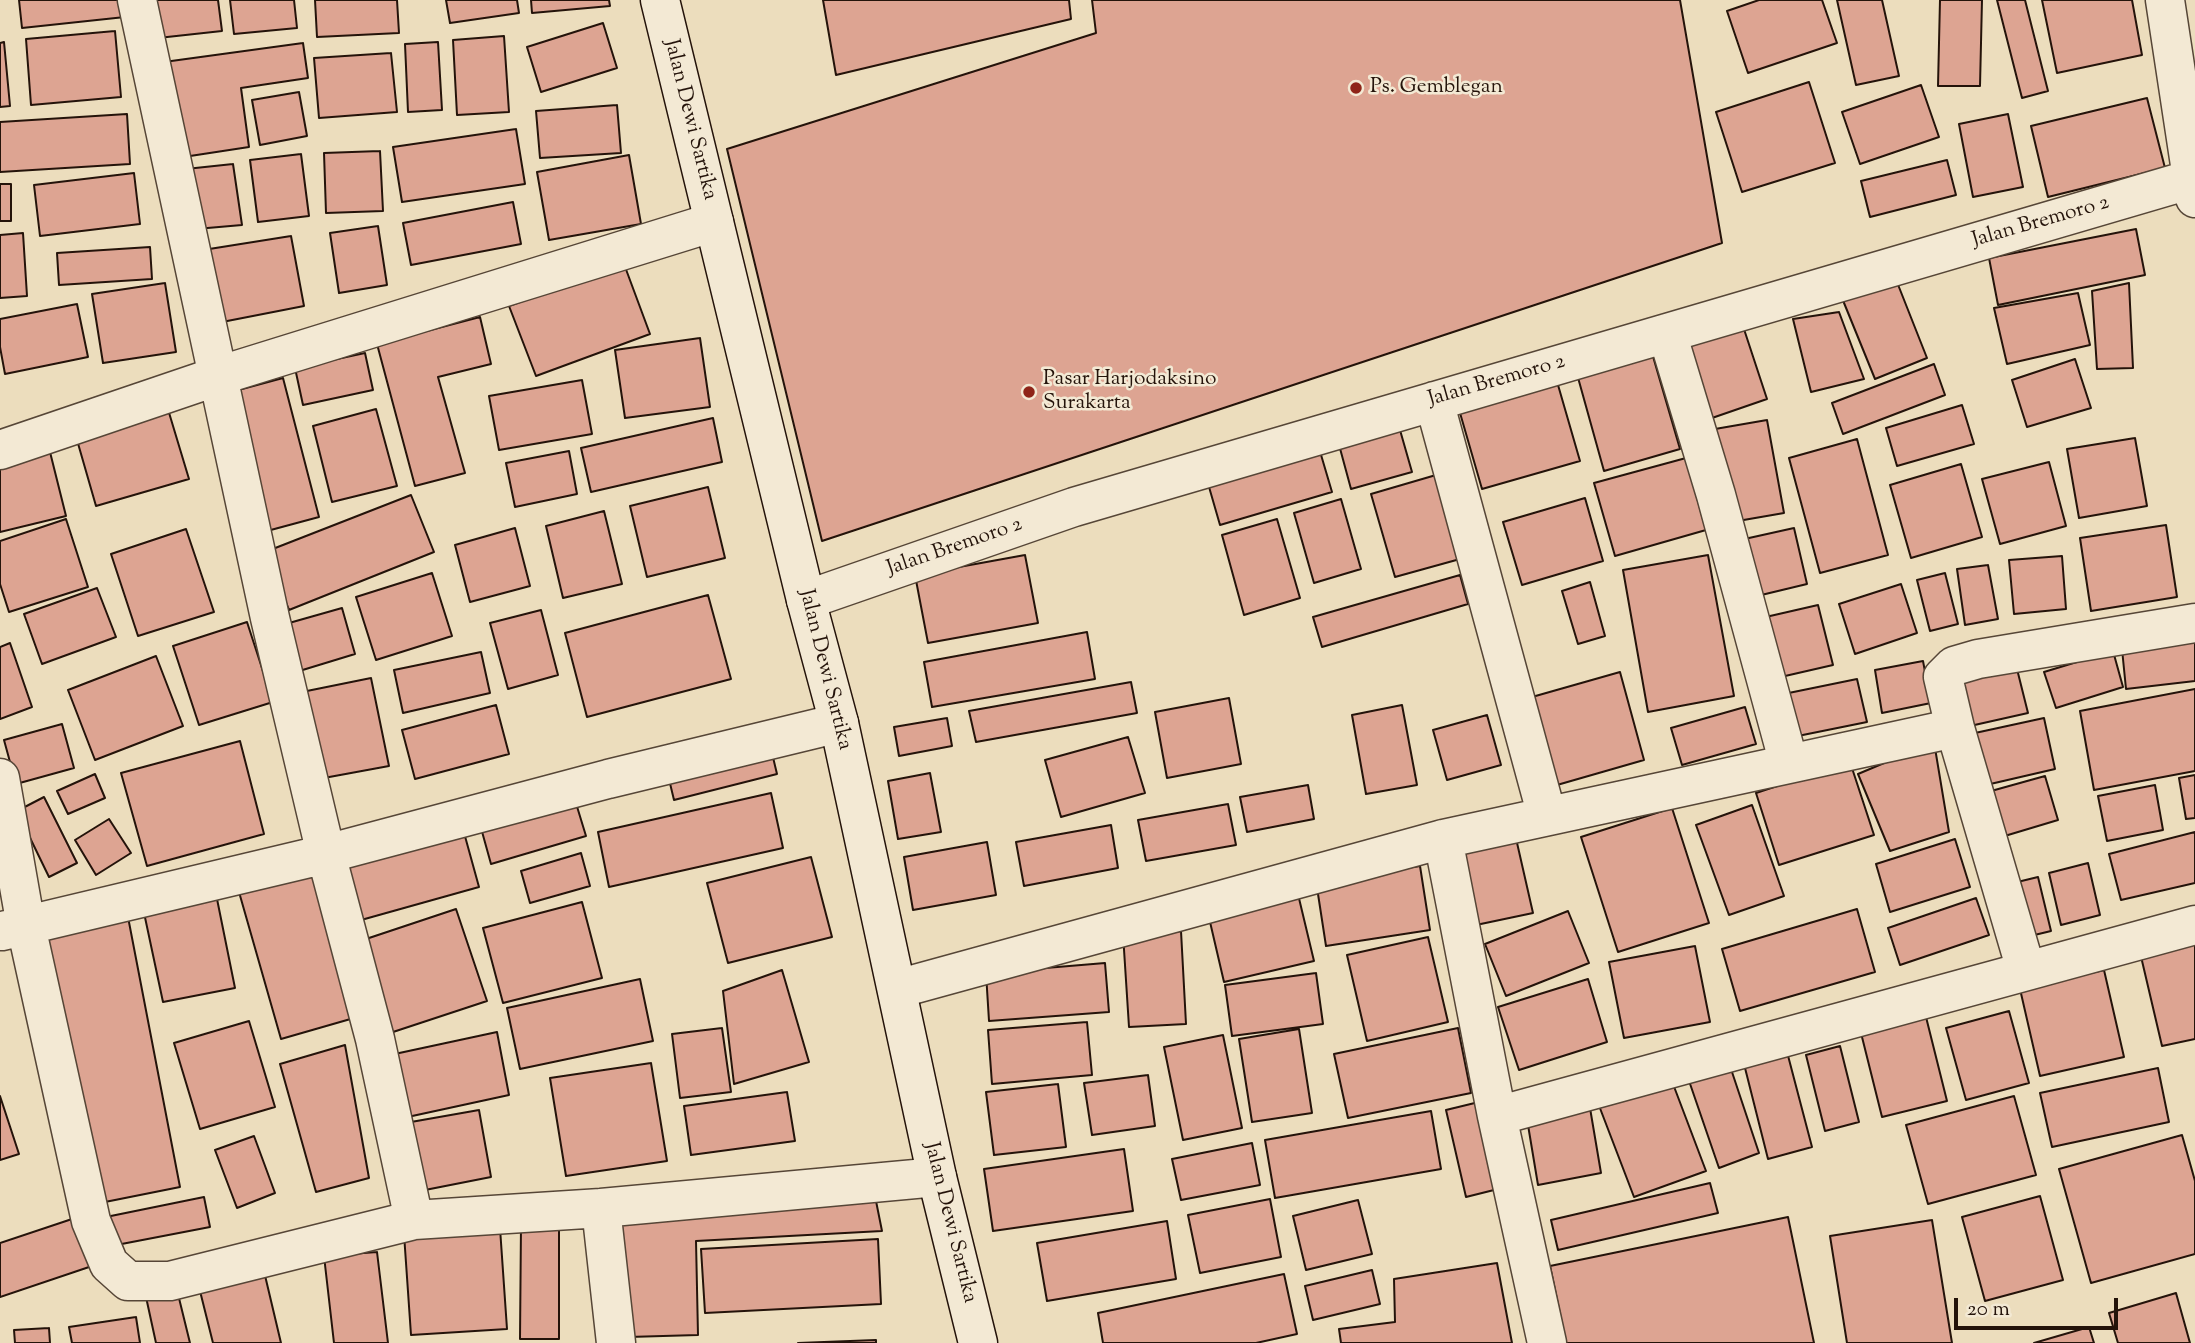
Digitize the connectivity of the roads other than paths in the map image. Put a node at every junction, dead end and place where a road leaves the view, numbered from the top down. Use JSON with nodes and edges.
{"nodes":[{"id":1,"x":136,"y":0,"type":"edge"},
{"id":2,"x":660,"y":0,"type":"edge"},
{"id":3,"x":2165,"y":0,"type":"edge"},
{"id":4,"x":2194,"y":188,"type":"edge"},
{"id":5,"x":714,"y":222,"type":"junction"},
{"id":6,"x":1667,"y":333,"type":"junction"},
{"id":7,"x":218,"y":376,"type":"junction"},
{"id":8,"x":1434,"y":401,"type":"junction"},
{"id":9,"x":0,"y":450,"type":"edge"},
{"id":10,"x":806,"y":600,"type":"junction"},
{"id":11,"x":2195,"y":623,"type":"edge"},
{"id":12,"x":839,"y":723,"type":"junction"},
{"id":13,"x":1955,"y":728,"type":"junction"},
{"id":14,"x":1789,"y":764,"type":"junction"},
{"id":15,"x":0,"y":778,"type":"edge"},
{"id":16,"x":1547,"y":816,"type":"junction"},
{"id":17,"x":1443,"y":839,"type":"junction"},
{"id":18,"x":326,"y":855,"type":"junction"},
{"id":19,"x":2195,"y":925,"type":"edge"},
{"id":20,"x":13,"y":929,"type":"edge"},
{"id":21,"x":2026,"y":970,"type":"junction"},
{"id":22,"x":897,"y":989,"type":"junction"},
{"id":23,"x":1497,"y":1116,"type":"junction"},
{"id":24,"x":937,"y":1177,"type":"junction"},
{"id":25,"x":601,"y":1208,"type":"junction"},
{"id":26,"x":414,"y":1220,"type":"junction"},
{"id":27,"x":616,"y":1343,"type":"edge"},
{"id":28,"x":978,"y":1343,"type":"edge"},
{"id":29,"x":1547,"y":1343,"type":"edge"}],
"edges":[{"from":1,"to":7,"type":"street"},
{"from":2,"to":5,"type":"street","name":"Jalan Dewi Sartika"},
{"from":3,"to":4,"type":"street"},
{"from":4,"to":6,"type":"street","name":"Jalan Bremoro 2"},
{"from":5,"to":7,"type":"street"},
{"from":5,"to":10,"type":"street","name":"Jalan Dewi Sartika"},
{"from":6,"to":8,"type":"street","name":"Jalan Bremoro 2"},
{"from":6,"to":14,"type":"street"},
{"from":7,"to":9,"type":"street"},
{"from":7,"to":18,"type":"street"},
{"from":8,"to":10,"type":"street","name":"Jalan Bremoro 2"},
{"from":8,"to":16,"type":"street"},
{"from":10,"to":12,"type":"street","name":"Jalan Dewi Sartika"},
{"from":11,"to":13,"type":"street"},
{"from":12,"to":18,"type":"street"},
{"from":12,"to":22,"type":"street","name":"Jalan Dewi Sartika"},
{"from":13,"to":14,"type":"street"},
{"from":13,"to":21,"type":"street"},
{"from":14,"to":16,"type":"street"},
{"from":15,"to":20,"type":"street"},
{"from":16,"to":17,"type":"street"},
{"from":17,"to":22,"type":"street"},
{"from":17,"to":23,"type":"street"},
{"from":18,"to":20,"type":"street"},
{"from":18,"to":26,"type":"street"},
{"from":19,"to":21,"type":"street"},
{"from":20,"to":26,"type":"street"},
{"from":21,"to":23,"type":"street"},
{"from":22,"to":24,"type":"street","name":"Jalan Dewi Sartika"},
{"from":23,"to":29,"type":"street"},
{"from":24,"to":25,"type":"street"},
{"from":24,"to":28,"type":"street","name":"Jalan Dewi Sartika"},
{"from":25,"to":26,"type":"street"},
{"from":25,"to":27,"type":"street"}]}
